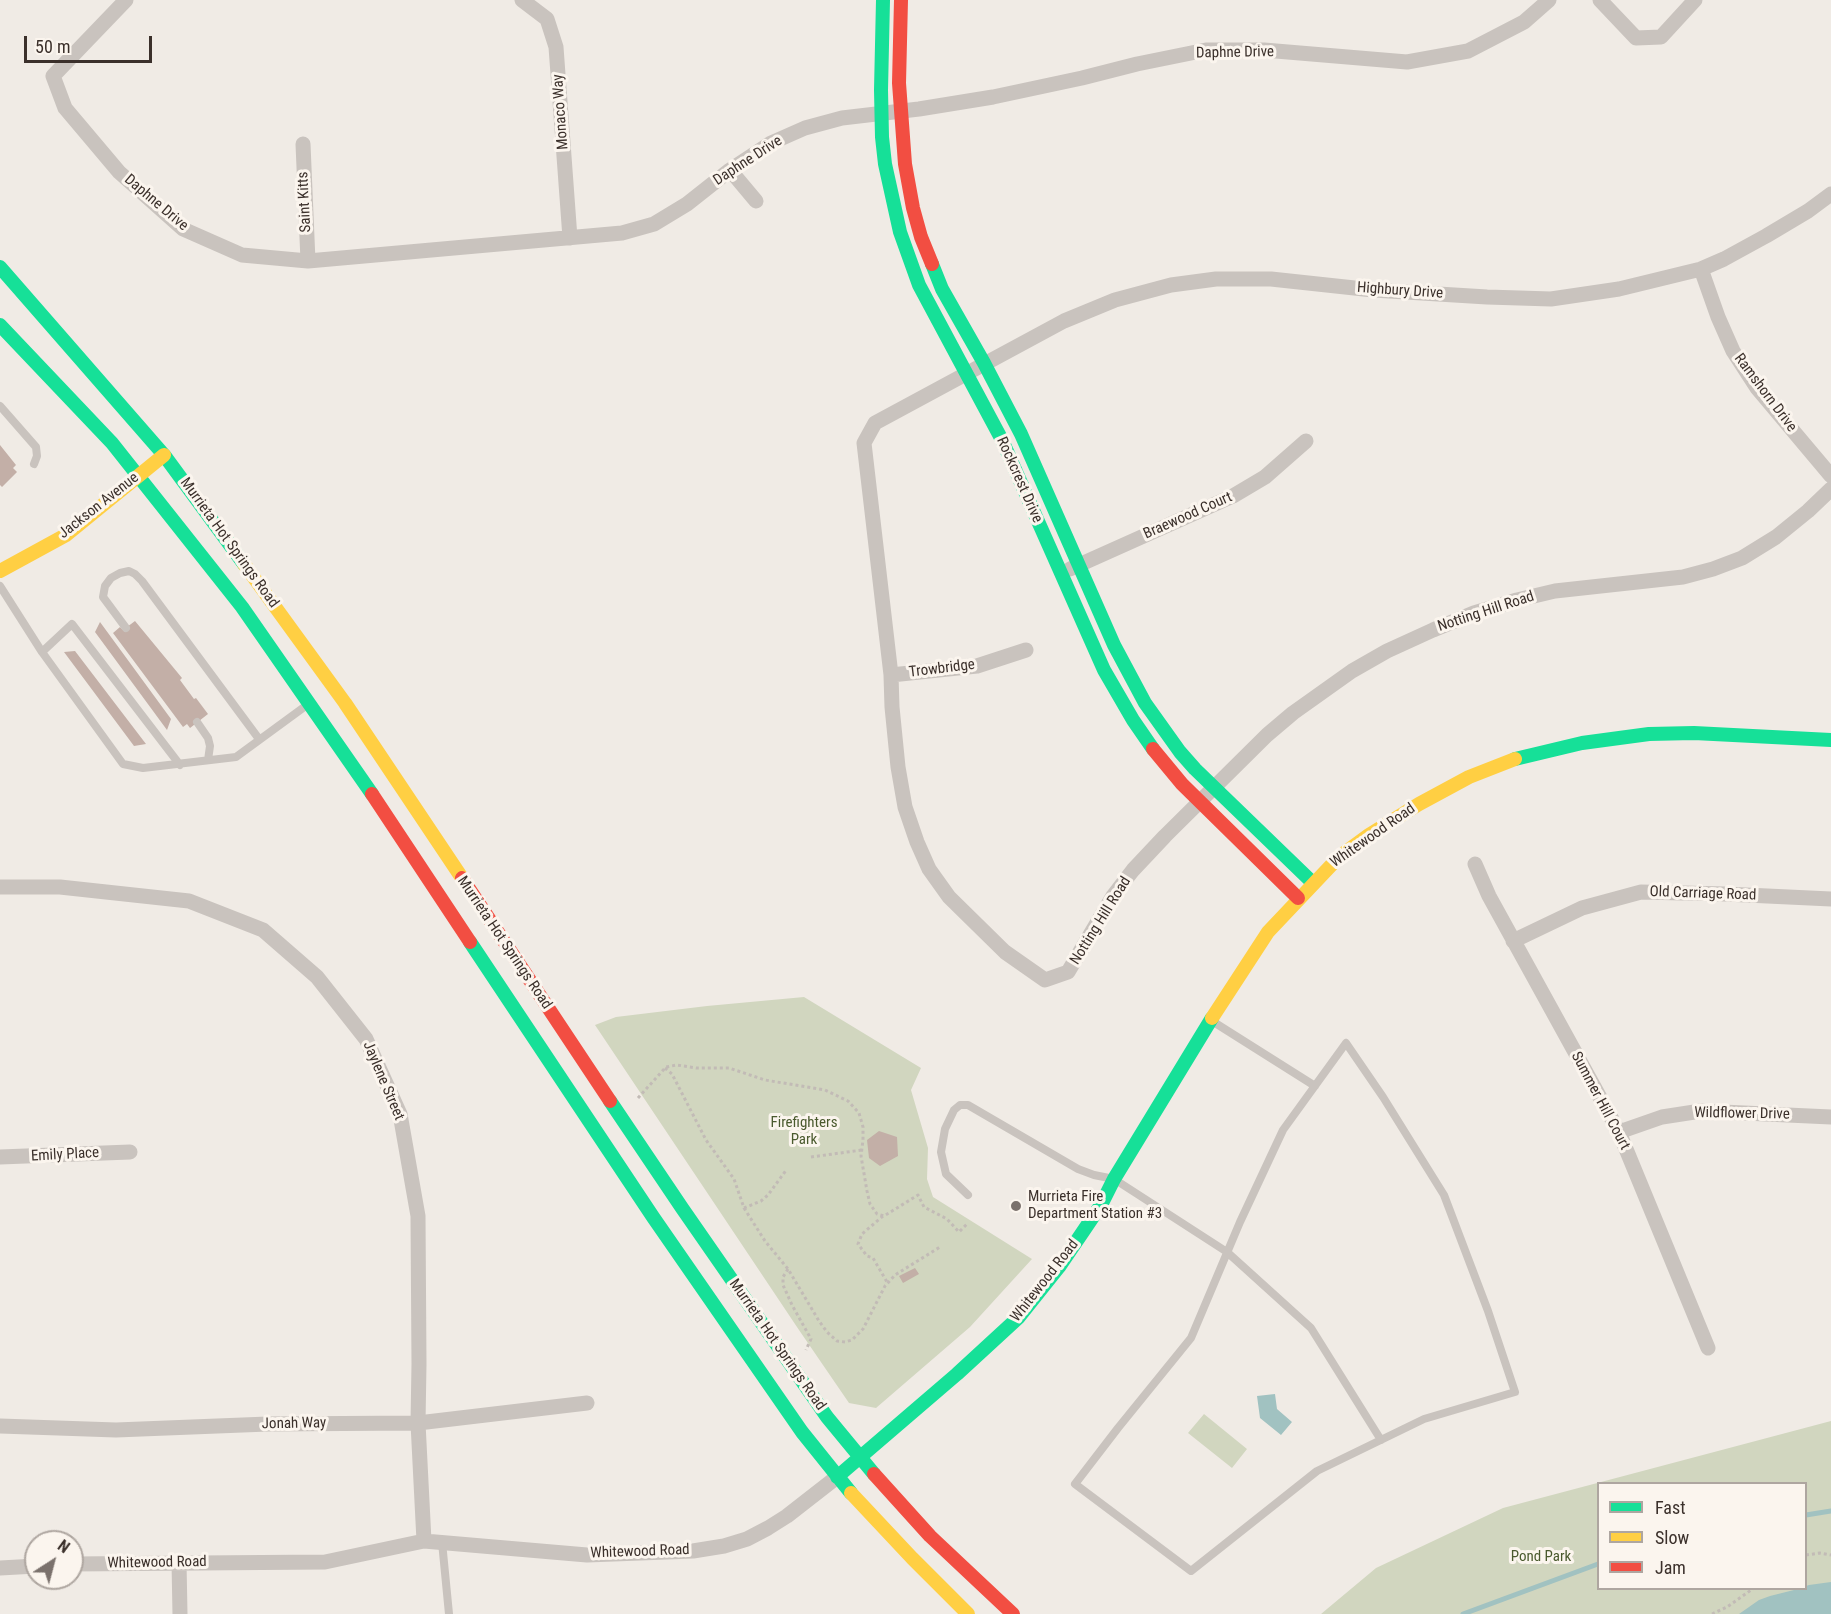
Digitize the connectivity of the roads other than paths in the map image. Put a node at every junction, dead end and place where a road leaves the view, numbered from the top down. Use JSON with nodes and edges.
{"nodes":[{"id":1,"x":126,"y":0,"type":"edge"},
{"id":2,"x":522,"y":0,"type":"edge"},
{"id":3,"x":883,"y":0,"type":"edge"},
{"id":4,"x":901,"y":0,"type":"edge"},
{"id":5,"x":1549,"y":0,"type":"edge"},
{"id":6,"x":1600,"y":0,"type":"edge"},
{"id":7,"x":1695,"y":0,"type":"edge"},
{"id":8,"x":900,"y":111,"type":"junction"},
{"id":9,"x":882,"y":114,"type":"junction"},
{"id":10,"x":303,"y":144,"type":"dead end"},
{"id":11,"x":730,"y":170,"type":"junction"},
{"id":12,"x":1831,"y":194,"type":"edge"},
{"id":13,"x":756,"y":201,"type":"dead end"},
{"id":14,"x":570,"y":238,"type":"junction"},
{"id":15,"x":308,"y":261,"type":"junction"},
{"id":16,"x":0,"y":267,"type":"edge"},
{"id":17,"x":1701,"y":268,"type":"junction"},
{"id":18,"x":0,"y":325,"type":"edge"},
{"id":19,"x":984,"y":363,"type":"junction"},
{"id":20,"x":967,"y":374,"type":"junction"},
{"id":21,"x":0,"y":406,"type":"edge"},
{"id":22,"x":1306,"y":441,"type":"dead end"},
{"id":23,"x":164,"y":455,"type":"junction"},
{"id":24,"x":34,"y":464,"type":"dead end"},
{"id":25,"x":139,"y":475,"type":"junction"},
{"id":26,"x":1831,"y":476,"type":"edge"},
{"id":27,"x":1831,"y":489,"type":"edge"},
{"id":28,"x":1079,"y":565,"type":"junction"},
{"id":29,"x":0,"y":572,"type":"edge"},
{"id":30,"x":1060,"y":573,"type":"junction"},
{"id":31,"x":0,"y":586,"type":"edge"},
{"id":32,"x":126,"y":628,"type":"dead end"},
{"id":33,"x":1026,"y":650,"type":"dead end"},
{"id":34,"x":42,"y":652,"type":"junction"},
{"id":35,"x":891,"y":675,"type":"junction"},
{"id":36,"x":310,"y":703,"type":"junction"},
{"id":37,"x":198,"y":722,"type":"dead end"},
{"id":38,"x":259,"y":739,"type":"junction"},
{"id":39,"x":1831,"y":740,"type":"edge"},
{"id":40,"x":208,"y":760,"type":"junction"},
{"id":41,"x":180,"y":765,"type":"junction"},
{"id":42,"x":1213,"y":787,"type":"junction"},
{"id":43,"x":1199,"y":802,"type":"junction"},
{"id":44,"x":426,"y":827,"type":"junction"},
{"id":45,"x":1475,"y":864,"type":"dead end"},
{"id":46,"x":1313,"y":883,"type":"junction"},
{"id":47,"x":0,"y":887,"type":"edge"},
{"id":48,"x":1298,"y":898,"type":"junction"},
{"id":49,"x":1831,"y":899,"type":"edge"},
{"id":50,"x":1513,"y":941,"type":"junction"},
{"id":51,"x":1211,"y":1021,"type":"junction"},
{"id":52,"x":1315,"y":1086,"type":"junction"},
{"id":53,"x":1831,"y":1117,"type":"edge"},
{"id":54,"x":1619,"y":1132,"type":"junction"},
{"id":55,"x":130,"y":1152,"type":"dead end"},
{"id":56,"x":0,"y":1157,"type":"edge"},
{"id":57,"x":1114,"y":1179,"type":"junction"},
{"id":58,"x":969,"y":1195,"type":"dead end"},
{"id":59,"x":1227,"y":1252,"type":"junction"},
{"id":60,"x":1708,"y":1348,"type":"dead end"},
{"id":61,"x":587,"y":1403,"type":"dead end"},
{"id":62,"x":418,"y":1423,"type":"junction"},
{"id":63,"x":0,"y":1426,"type":"edge"},
{"id":64,"x":1381,"y":1440,"type":"junction"},
{"id":65,"x":860,"y":1457,"type":"junction"},
{"id":66,"x":837,"y":1477,"type":"junction"},
{"id":67,"x":424,"y":1541,"type":"junction"},
{"id":68,"x":442,"y":1542,"type":"junction"},
{"id":69,"x":179,"y":1562,"type":"junction"},
{"id":70,"x":84,"y":1564,"type":"edge"},
{"id":71,"x":24,"y":1567,"type":"edge"},
{"id":72,"x":0,"y":1568,"type":"edge"},
{"id":73,"x":180,"y":1614,"type":"edge"},
{"id":74,"x":449,"y":1614,"type":"edge"},
{"id":75,"x":968,"y":1614,"type":"edge"},
{"id":76,"x":1014,"y":1614,"type":"edge"}],
"edges":[{"from":1,"to":15,"type":"street","name":"Daphne Drive"},
{"from":2,"to":14,"type":"street","name":"Monaco Way"},
{"from":3,"to":9,"type":"main road","name":"Rockcrest Drive"},
{"from":4,"to":8,"type":"main road","name":"Rockcrest Drive"},
{"from":5,"to":8,"type":"street","name":"Daphne Drive"},
{"from":6,"to":7,"type":"street"},
{"from":8,"to":9,"type":"street","name":"Daphne Drive"},
{"from":8,"to":19,"type":"main road","name":"Rockcrest Drive"},
{"from":9,"to":11,"type":"street","name":"Daphne Drive"},
{"from":9,"to":20,"type":"main road","name":"Rockcrest Drive"},
{"from":10,"to":15,"type":"street","name":"Saint Kitts"},
{"from":11,"to":13,"type":"street"},
{"from":11,"to":14,"type":"street","name":"Daphne Drive"},
{"from":12,"to":17,"type":"street","name":"Highbury Drive"},
{"from":14,"to":15,"type":"street","name":"Daphne Drive"},
{"from":16,"to":23,"type":"main road","name":"Murrieta Hot Springs Road"},
{"from":17,"to":19,"type":"street","name":"Highbury Drive"},
{"from":17,"to":26,"type":"street","name":"Ramshorn Drive"},
{"from":18,"to":25,"type":"main road","name":"Murrieta Hot Springs Road"},
{"from":19,"to":20,"type":"street","name":"Highbury Drive"},
{"from":19,"to":28,"type":"main road","name":"Rockcrest Drive"},
{"from":20,"to":30,"type":"main road","name":"Rockcrest Drive"},
{"from":20,"to":35,"type":"street","name":"Notting Hill Road"},
{"from":21,"to":24,"type":"lane"},
{"from":22,"to":28,"type":"street","name":"Braewood Court"},
{"from":23,"to":25,"type":"main road","name":"Jackson Avenue"},
{"from":23,"to":44,"type":"main road","name":"Murrieta Hot Springs Road"},
{"from":25,"to":29,"type":"main road","name":"Jackson Avenue"},
{"from":25,"to":36,"type":"main road","name":"Murrieta Hot Springs Road"},
{"from":27,"to":42,"type":"street","name":"Notting Hill Road"},
{"from":28,"to":30,"type":"street","name":"Braewood Court"},
{"from":28,"to":42,"type":"main road","name":"Rockcrest Drive"},
{"from":30,"to":43,"type":"main road","name":"Rockcrest Drive"},
{"from":31,"to":34,"type":"lane"},
{"from":32,"to":38,"type":"lane"},
{"from":33,"to":35,"type":"street","name":"Trowbridge"},
{"from":34,"to":41,"type":"lane"},
{"from":34,"to":41,"type":"lane"},
{"from":35,"to":43,"type":"street","name":"Notting Hill Road"},
{"from":36,"to":38,"type":"lane"},
{"from":36,"to":44,"type":"main road"},
{"from":36,"to":66,"type":"main road","name":"Murrieta Hot Springs Road"},
{"from":37,"to":40,"type":"lane"},
{"from":38,"to":40,"type":"lane"},
{"from":39,"to":46,"type":"main road","name":"Whitewood Road"},
{"from":40,"to":41,"type":"lane"},
{"from":42,"to":43,"type":"street","name":"Notting Hill Road"},
{"from":42,"to":46,"type":"main road","name":"Rockcrest Drive"},
{"from":43,"to":48,"type":"main road","name":"Rockcrest Drive"},
{"from":44,"to":65,"type":"main road","name":"Murrieta Hot Springs Road"},
{"from":45,"to":50,"type":"street","name":"Summer Hill Court"},
{"from":46,"to":48,"type":"main road","name":"Whitewood Road"},
{"from":47,"to":62,"type":"street","name":"Jaylene Street"},
{"from":48,"to":51,"type":"main road","name":"Whitewood Road"},
{"from":49,"to":50,"type":"street","name":"Old Carriage Road"},
{"from":50,"to":54,"type":"street","name":"Summer Hill Court"},
{"from":51,"to":52,"type":"lane"},
{"from":51,"to":57,"type":"main road","name":"Whitewood Road"},
{"from":52,"to":59,"type":"lane"},
{"from":52,"to":64,"type":"lane"},
{"from":53,"to":54,"type":"street","name":"Wildflower Drive"},
{"from":54,"to":60,"type":"street","name":"Summer Hill Court"},
{"from":55,"to":56,"type":"street","name":"Emily Place"},
{"from":57,"to":58,"type":"lane"},
{"from":57,"to":59,"type":"lane"},
{"from":57,"to":65,"type":"main road","name":"Whitewood Road"},
{"from":59,"to":64,"type":"lane"},
{"from":59,"to":64,"type":"lane"},
{"from":61,"to":62,"type":"street","name":"Jonah Way"},
{"from":62,"to":63,"type":"street","name":"Jonah Way"},
{"from":62,"to":67,"type":"street","name":"Jaylene Street"},
{"from":65,"to":66,"type":"main road","name":"Whitewood Road"},
{"from":65,"to":76,"type":"main road","name":"Murrieta Hot Springs Road"},
{"from":66,"to":68,"type":"street","name":"Whitewood Road"},
{"from":66,"to":75,"type":"main road","name":"Murrieta Hot Springs Road"},
{"from":67,"to":68,"type":"street","name":"Whitewood Road"},
{"from":67,"to":69,"type":"street","name":"Whitewood Road"},
{"from":68,"to":74,"type":"lane"},
{"from":69,"to":70,"type":"street","name":"Whitewood Road"},
{"from":69,"to":73,"type":"street"},
{"from":71,"to":72,"type":"street"}]}
